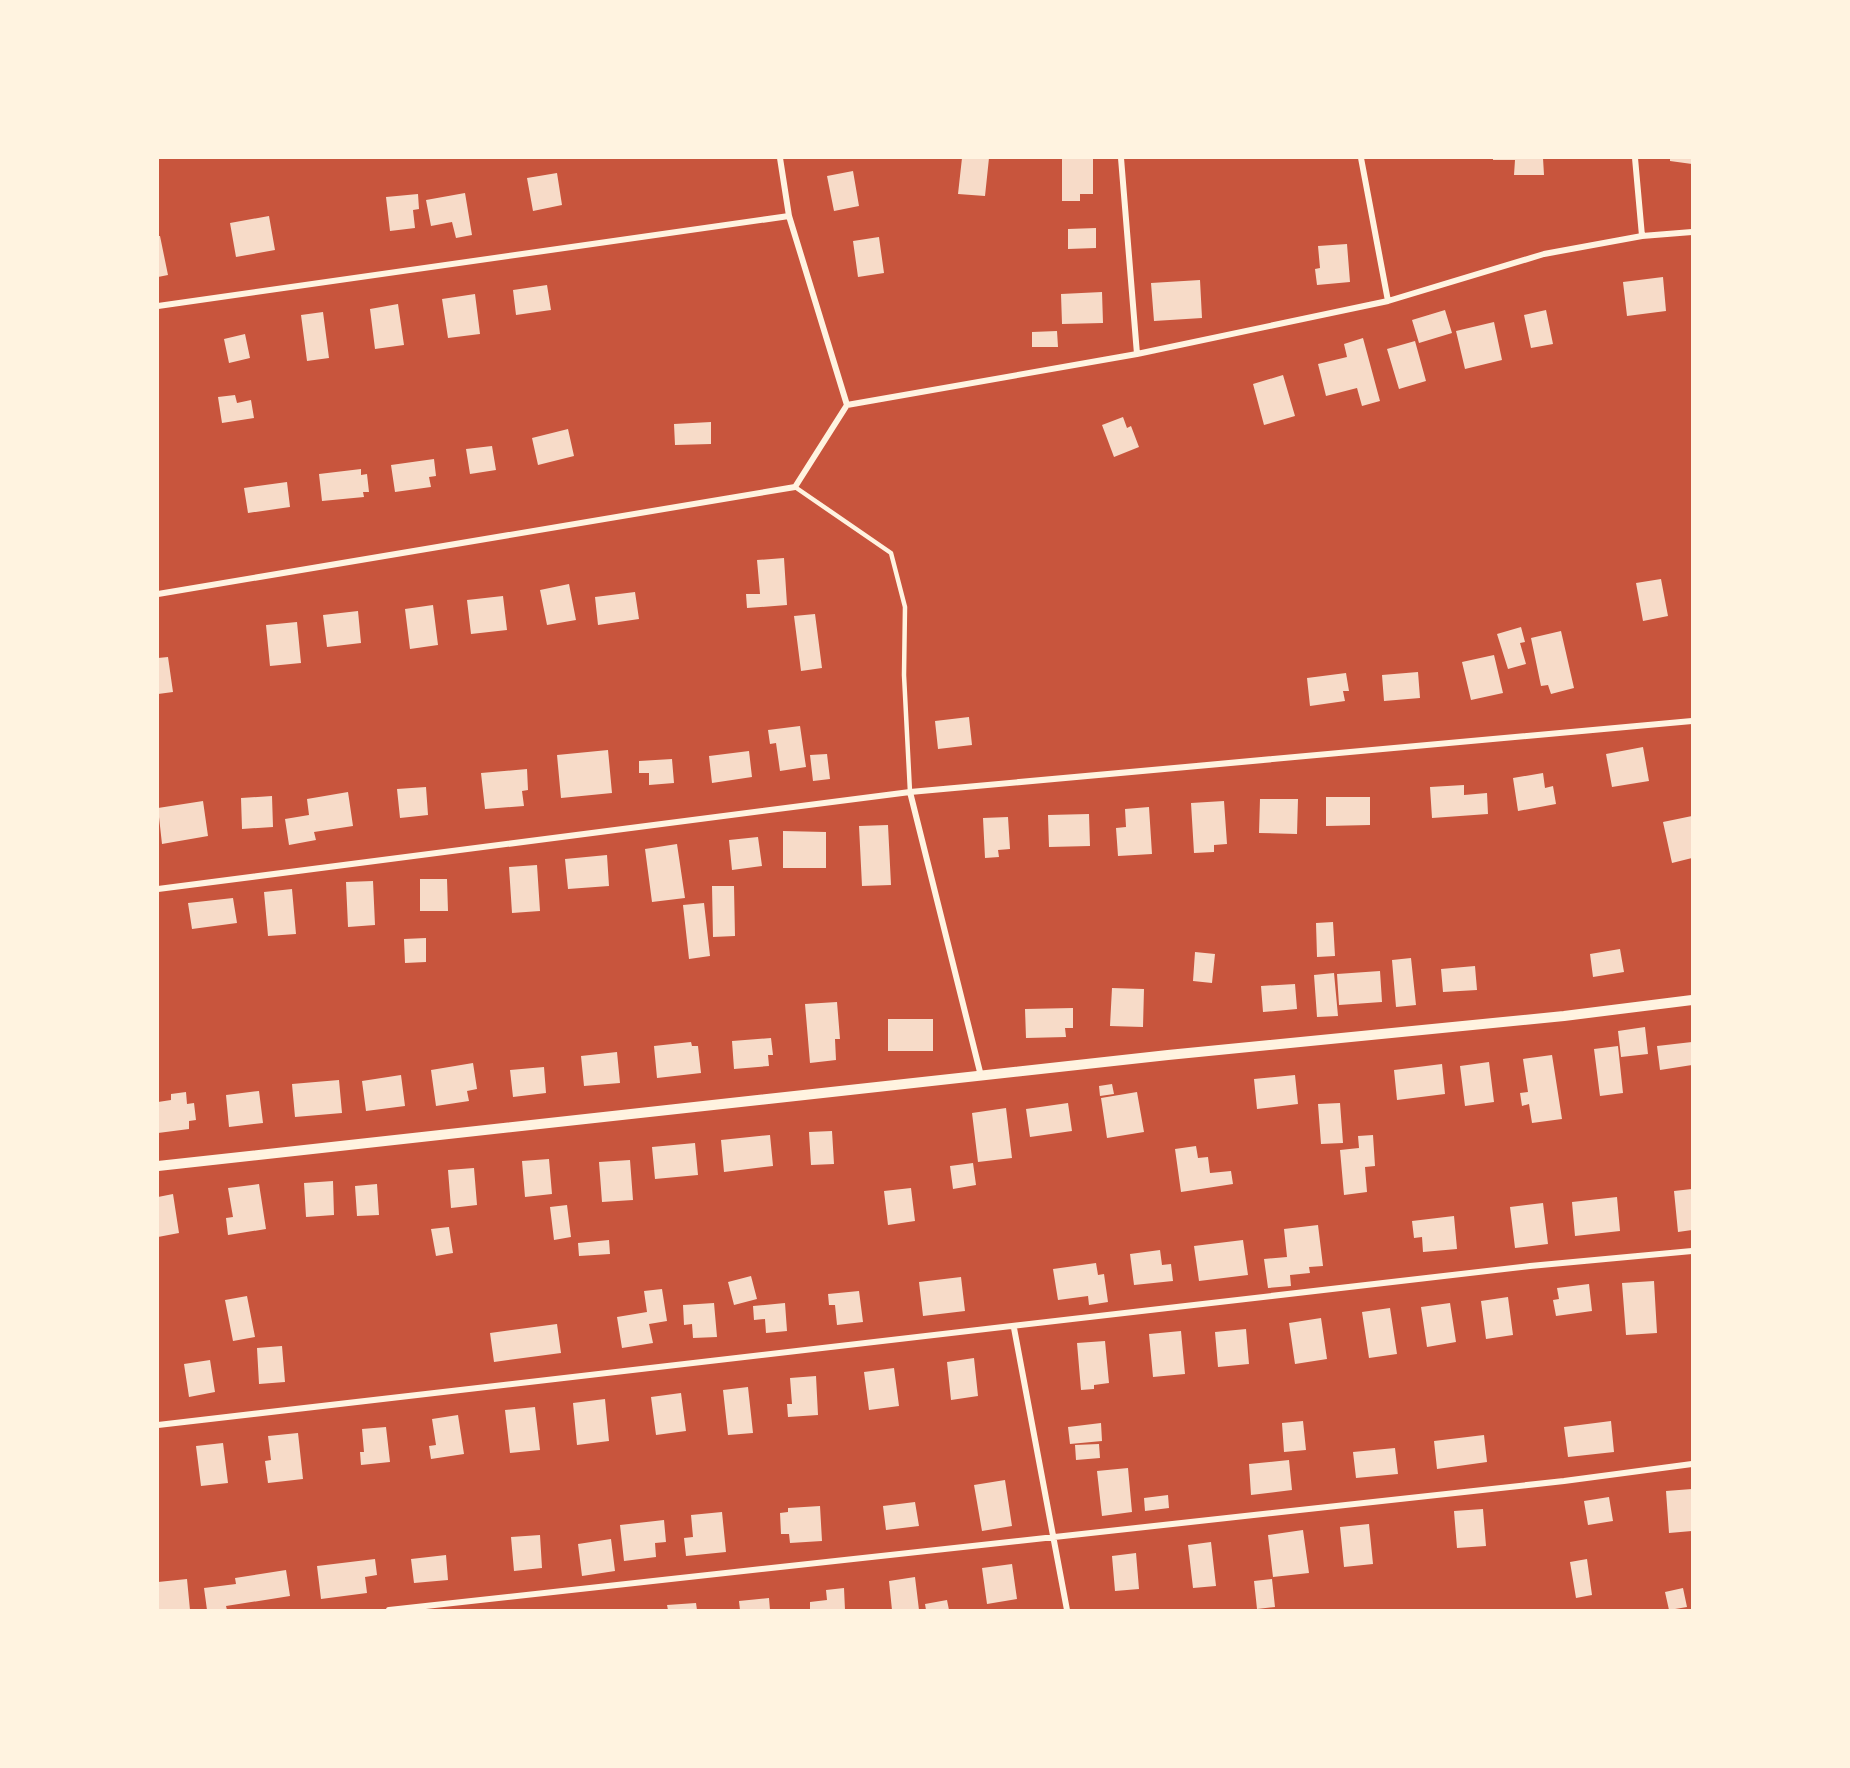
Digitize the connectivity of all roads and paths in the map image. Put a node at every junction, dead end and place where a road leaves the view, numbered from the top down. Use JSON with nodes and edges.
{"nodes":[{"id":1,"x":780,"y":158,"type":"edge"},
{"id":2,"x":1121,"y":158,"type":"edge"},
{"id":3,"x":1361,"y":158,"type":"edge"},
{"id":4,"x":1635,"y":158,"type":"edge"},
{"id":5,"x":789,"y":216,"type":"junction"},
{"id":6,"x":1692,"y":232,"type":"edge"},
{"id":7,"x":1642,"y":236,"type":"junction"},
{"id":8,"x":1388,"y":301,"type":"junction"},
{"id":9,"x":158,"y":306,"type":"edge"},
{"id":10,"x":1137,"y":354,"type":"junction"},
{"id":11,"x":847,"y":405,"type":"junction"},
{"id":12,"x":795,"y":487,"type":"junction"},
{"id":13,"x":158,"y":594,"type":"edge"},
{"id":14,"x":1692,"y":721,"type":"edge"},
{"id":15,"x":910,"y":792,"type":"junction"},
{"id":16,"x":158,"y":889,"type":"edge"},
{"id":17,"x":1692,"y":1000,"type":"edge"},
{"id":18,"x":981,"y":1076,"type":"junction"},
{"id":19,"x":158,"y":1166,"type":"edge"},
{"id":20,"x":1692,"y":1251,"type":"edge"},
{"id":21,"x":1014,"y":1328,"type":"junction"},
{"id":22,"x":158,"y":1425,"type":"edge"},
{"id":23,"x":1692,"y":1464,"type":"edge"},
{"id":24,"x":1054,"y":1536,"type":"junction"},
{"id":25,"x":389,"y":1611,"type":"edge"},
{"id":26,"x":1067,"y":1611,"type":"edge"}],
"edges":[{"from":1,"to":5,"type":"street"},
{"from":2,"to":10,"type":"street"},
{"from":3,"to":8,"type":"street"},
{"from":4,"to":7,"type":"street"},
{"from":5,"to":9,"type":"street"},
{"from":5,"to":11,"type":"street"},
{"from":6,"to":7,"type":"street"},
{"from":7,"to":8,"type":"street"},
{"from":8,"to":10,"type":"street"},
{"from":10,"to":11,"type":"street"},
{"from":11,"to":12,"type":"street"},
{"from":12,"to":13,"type":"street"},
{"from":12,"to":15,"type":"lane"},
{"from":14,"to":15,"type":"street"},
{"from":15,"to":16,"type":"street"},
{"from":15,"to":18,"type":"street"},
{"from":17,"to":18,"type":"street"},
{"from":18,"to":19,"type":"street"},
{"from":20,"to":21,"type":"street"},
{"from":21,"to":22,"type":"street"},
{"from":21,"to":24,"type":"street"},
{"from":23,"to":24,"type":"street"},
{"from":24,"to":25,"type":"street"},
{"from":24,"to":26,"type":"street"}]}
